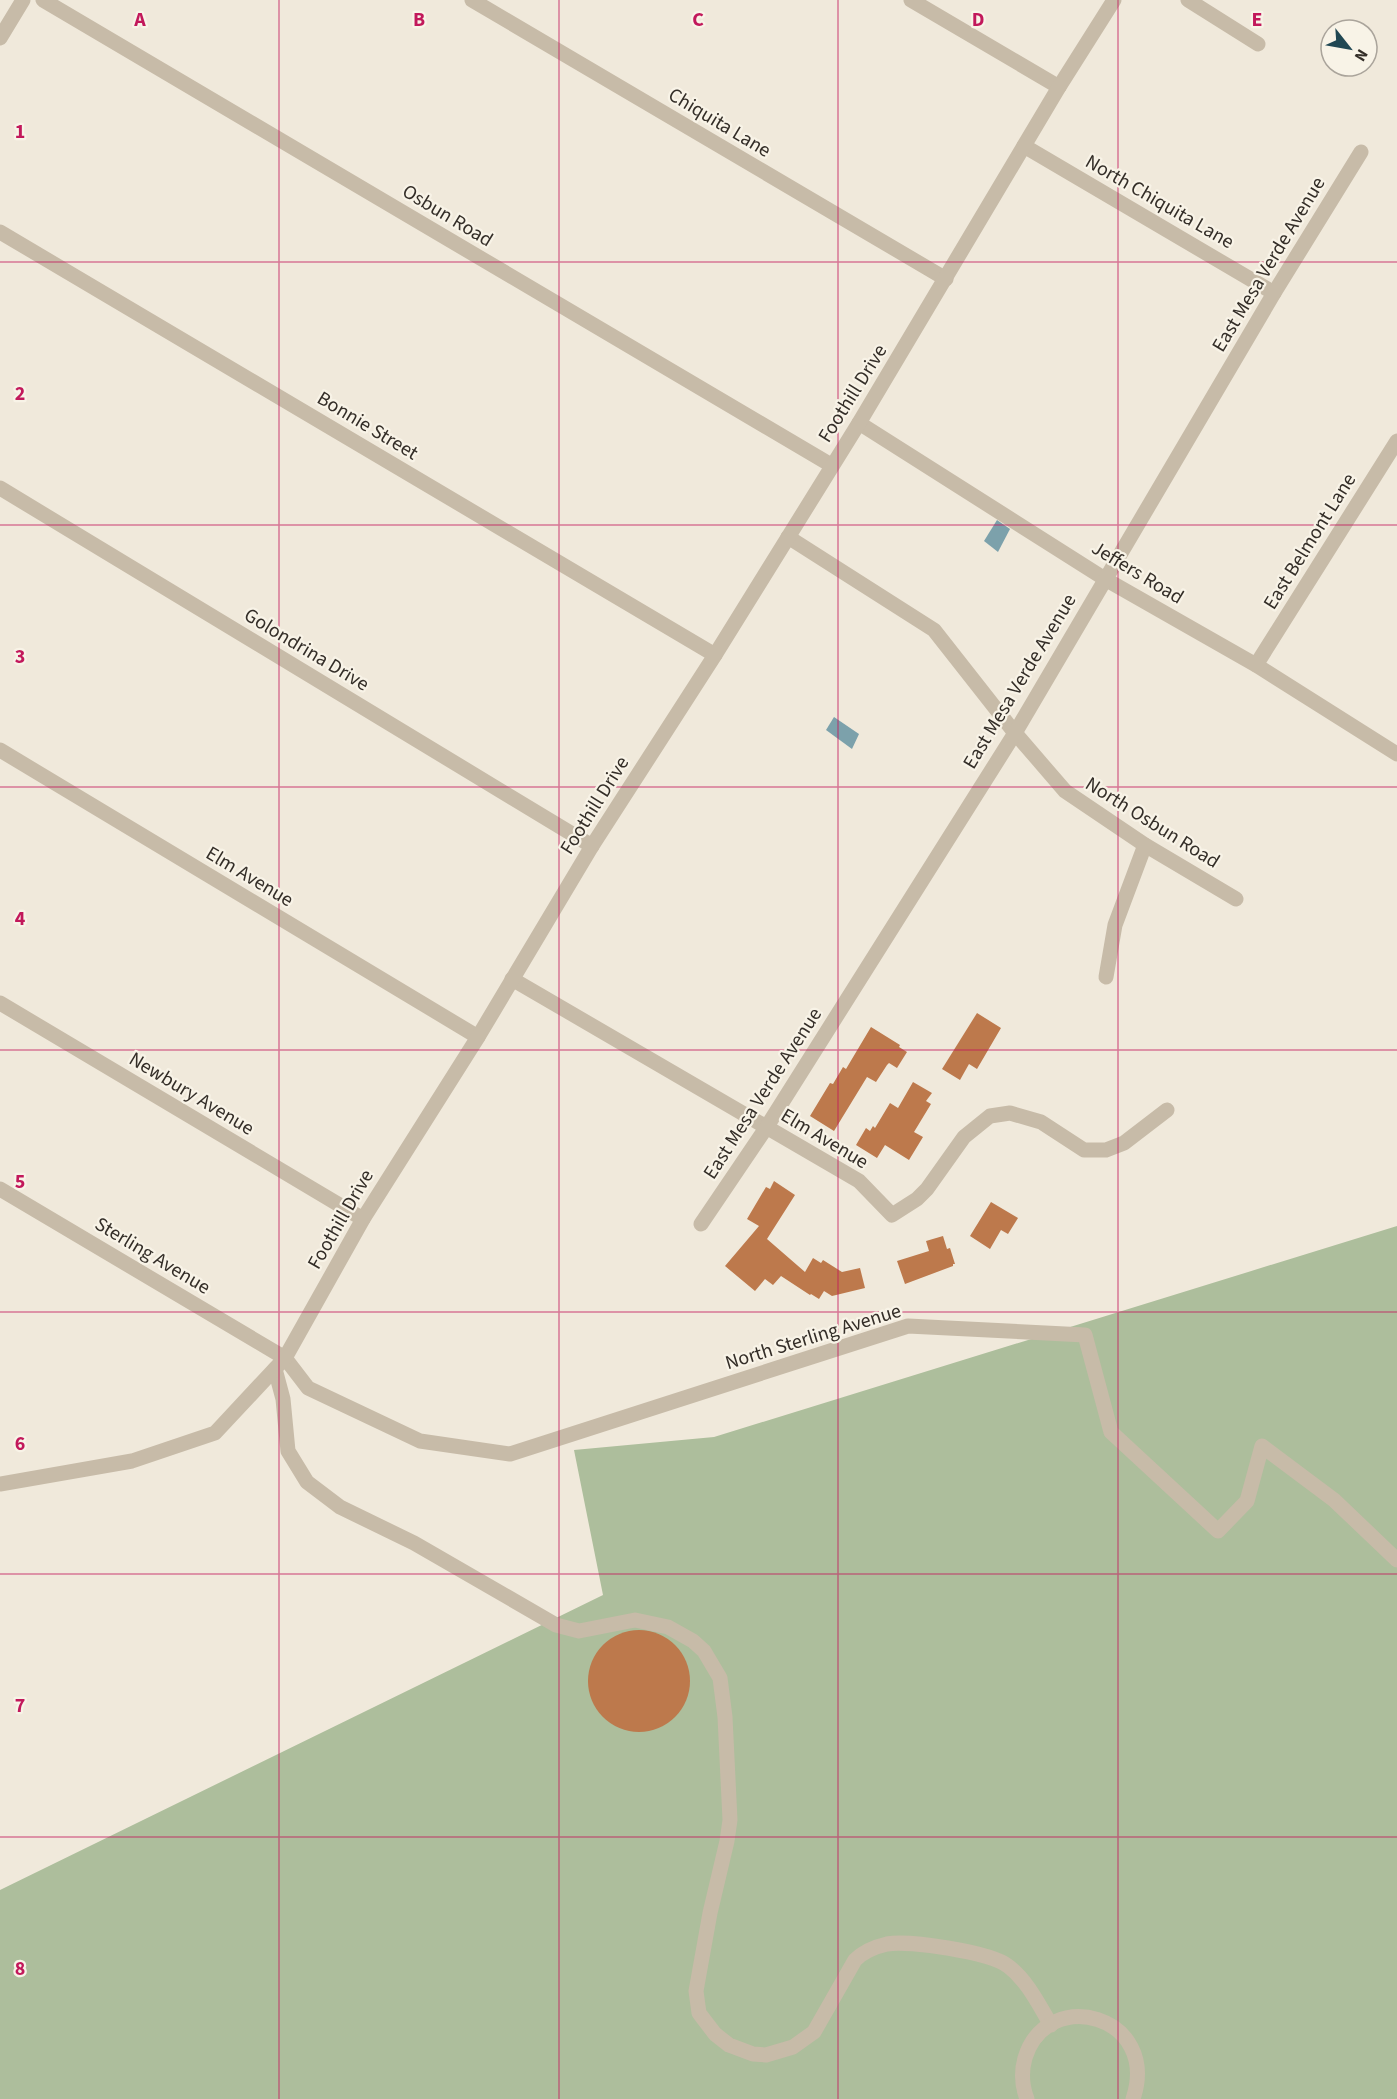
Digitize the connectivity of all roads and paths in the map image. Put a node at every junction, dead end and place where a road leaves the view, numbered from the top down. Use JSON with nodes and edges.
{"nodes":[{"id":1,"x":23,"y":0,"type":"edge"},
{"id":2,"x":43,"y":0,"type":"edge"},
{"id":3,"x":472,"y":0,"type":"edge"},
{"id":4,"x":911,"y":0,"type":"edge"},
{"id":5,"x":1114,"y":0,"type":"edge"},
{"id":6,"x":1188,"y":0,"type":"edge"},
{"id":7,"x":0,"y":38,"type":"edge"},
{"id":8,"x":1258,"y":44,"type":"dead end"},
{"id":9,"x":1059,"y":87,"type":"junction"},
{"id":10,"x":1024,"y":146,"type":"junction"},
{"id":11,"x":1361,"y":152,"type":"dead end"},
{"id":12,"x":0,"y":232,"type":"edge"},
{"id":13,"x":946,"y":279,"type":"junction"},
{"id":14,"x":1274,"y":293,"type":"junction"},
{"id":15,"x":860,"y":423,"type":"junction"},
{"id":16,"x":1397,"y":441,"type":"edge"},
{"id":17,"x":831,"y":465,"type":"junction"},
{"id":18,"x":0,"y":488,"type":"edge"},
{"id":19,"x":788,"y":537,"type":"junction"},
{"id":20,"x":1105,"y":579,"type":"junction"},
{"id":21,"x":715,"y":655,"type":"junction"},
{"id":22,"x":1256,"y":665,"type":"junction"},
{"id":23,"x":1015,"y":733,"type":"junction"},
{"id":24,"x":0,"y":750,"type":"edge"},
{"id":25,"x":1397,"y":754,"type":"edge"},
{"id":26,"x":1145,"y":845,"type":"junction"},
{"id":27,"x":592,"y":846,"type":"junction"},
{"id":28,"x":1236,"y":899,"type":"dead end"},
{"id":29,"x":1106,"y":977,"type":"dead end"},
{"id":30,"x":512,"y":979,"type":"junction"},
{"id":31,"x":0,"y":1004,"type":"edge"},
{"id":32,"x":478,"y":1037,"type":"junction"},
{"id":33,"x":1167,"y":1110,"type":"dead end"},
{"id":34,"x":766,"y":1128,"type":"junction"},
{"id":35,"x":0,"y":1189,"type":"edge"},
{"id":36,"x":363,"y":1219,"type":"junction"},
{"id":37,"x":701,"y":1224,"type":"dead end"},
{"id":38,"x":280,"y":1363,"type":"junction"},
{"id":39,"x":0,"y":1484,"type":"edge"},
{"id":40,"x":1397,"y":1560,"type":"edge"},
{"id":41,"x":1051,"y":2025,"type":"junction"},
{"id":42,"x":1028,"y":2099,"type":"edge"},
{"id":43,"x":1133,"y":2099,"type":"edge"}],
"edges":[{"from":1,"to":7,"type":"street"},
{"from":2,"to":17,"type":"street","name":"Osbun Road"},
{"from":3,"to":13,"type":"street","name":"Chiquita Lane"},
{"from":4,"to":9,"type":"street"},
{"from":5,"to":9,"type":"street","name":"Foothill Drive"},
{"from":6,"to":8,"type":"street"},
{"from":9,"to":10,"type":"street","name":"Foothill Drive"},
{"from":10,"to":13,"type":"street","name":"Foothill Drive"},
{"from":10,"to":14,"type":"street","name":"North Chiquita Lane"},
{"from":11,"to":14,"type":"street","name":"East Mesa Verde Avenue"},
{"from":12,"to":21,"type":"street","name":"Bonnie Street"},
{"from":13,"to":15,"type":"street","name":"Foothill Drive"},
{"from":14,"to":20,"type":"street","name":"East Mesa Verde Avenue"},
{"from":15,"to":17,"type":"street","name":"Foothill Drive"},
{"from":15,"to":20,"type":"street","name":"Jeffers Road"},
{"from":16,"to":22,"type":"street","name":"East Belmont Lane"},
{"from":17,"to":19,"type":"street","name":"Foothill Drive"},
{"from":18,"to":27,"type":"street","name":"Golondrina Drive"},
{"from":19,"to":21,"type":"street","name":"Foothill Drive"},
{"from":19,"to":23,"type":"street","name":"North Osbun Road"},
{"from":20,"to":22,"type":"street","name":"Jeffers Road"},
{"from":20,"to":23,"type":"street","name":"East Mesa Verde Avenue"},
{"from":21,"to":27,"type":"street","name":"Foothill Drive"},
{"from":22,"to":25,"type":"street","name":"Jeffers Road"},
{"from":23,"to":26,"type":"street","name":"North Osbun Road"},
{"from":23,"to":34,"type":"street","name":"East Mesa Verde Avenue"},
{"from":24,"to":32,"type":"street","name":"Elm Avenue"},
{"from":26,"to":28,"type":"street","name":"North Osbun Road"},
{"from":26,"to":29,"type":"street"},
{"from":27,"to":30,"type":"street","name":"Foothill Drive"},
{"from":30,"to":32,"type":"street","name":"Foothill Drive"},
{"from":30,"to":34,"type":"street","name":"Elm Avenue"},
{"from":31,"to":36,"type":"street","name":"Newbury Avenue"},
{"from":32,"to":36,"type":"street","name":"Foothill Drive"},
{"from":33,"to":34,"type":"street","name":"Elm Avenue"},
{"from":34,"to":37,"type":"street","name":"East Mesa Verde Avenue"},
{"from":35,"to":38,"type":"street","name":"Sterling Avenue"},
{"from":36,"to":38,"type":"street","name":"Foothill Drive"},
{"from":38,"to":39,"type":"street","name":"Foothill Drive"},
{"from":38,"to":40,"type":"street","name":"North Sterling Avenue"},
{"from":38,"to":41,"type":"street"},
{"from":41,"to":42,"type":"street"},
{"from":41,"to":43,"type":"street"}]}
